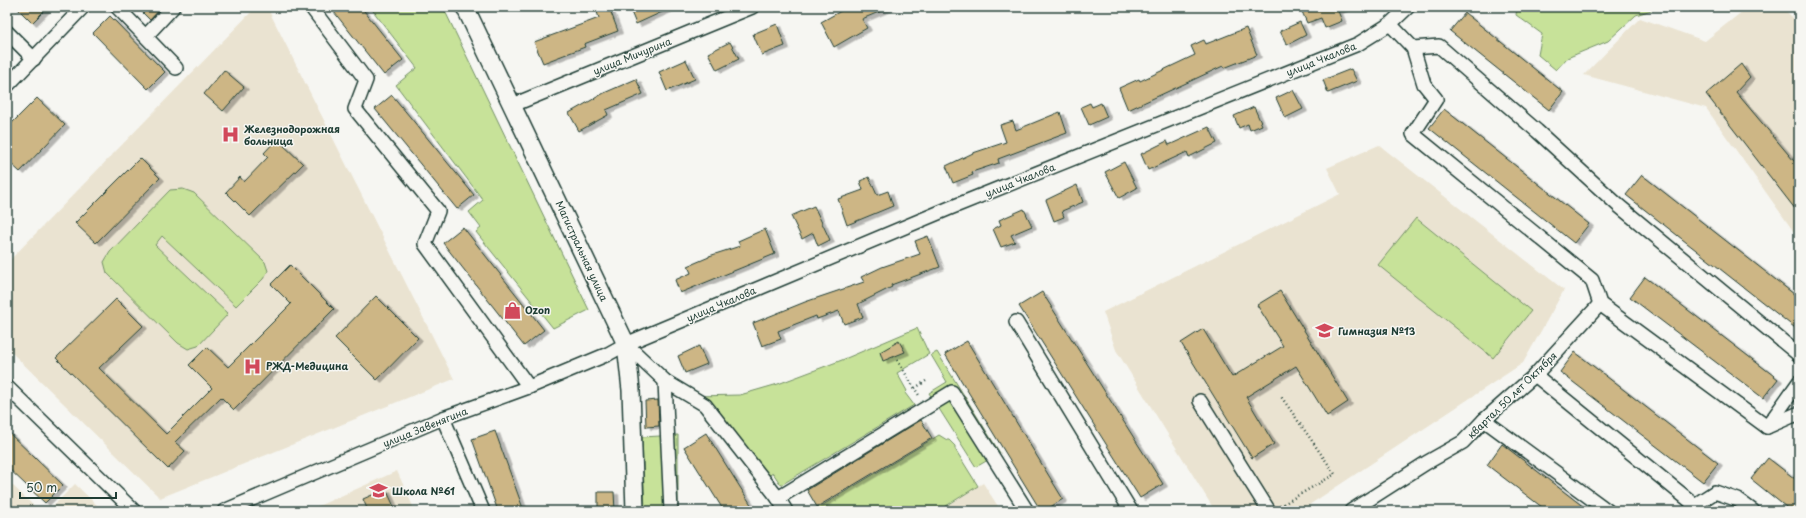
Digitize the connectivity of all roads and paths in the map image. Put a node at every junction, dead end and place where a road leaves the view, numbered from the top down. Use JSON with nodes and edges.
{"nodes":[{"id":1,"x":83,"y":7,"type":"edge"},
{"id":2,"x":117,"y":7,"type":"edge"},
{"id":3,"x":173,"y":7,"type":"edge"},
{"id":4,"x":311,"y":7,"type":"edge"},
{"id":5,"x":465,"y":7,"type":"edge"},
{"id":6,"x":752,"y":7,"type":"edge"},
{"id":7,"x":1408,"y":7,"type":"edge"},
{"id":8,"x":1390,"y":24,"type":"junction"},
{"id":9,"x":7,"y":32,"type":"edge"},
{"id":10,"x":146,"y":36,"type":"junction"},
{"id":11,"x":1413,"y":48,"type":"junction"},
{"id":12,"x":34,"y":59,"type":"junction"},
{"id":13,"x":176,"y":68,"type":"dead end"},
{"id":14,"x":7,"y":86,"type":"edge"},
{"id":15,"x":513,"y":105,"type":"junction"},
{"id":16,"x":1600,"y":304,"type":"junction"},
{"id":17,"x":1016,"y":322,"type":"dead end"},
{"id":18,"x":626,"y":344,"type":"junction"},
{"id":19,"x":1799,"y":355,"type":"edge"},
{"id":20,"x":897,"y":360,"type":"dead end"},
{"id":21,"x":1535,"y":375,"type":"junction"},
{"id":22,"x":665,"y":381,"type":"junction"},
{"id":23,"x":926,"y":382,"type":"dead end"},
{"id":24,"x":1799,"y":382,"type":"edge"},
{"id":25,"x":529,"y":387,"type":"junction"},
{"id":26,"x":915,"y":388,"type":"junction"},
{"id":27,"x":8,"y":391,"type":"edge"},
{"id":28,"x":1280,"y":395,"type":"dead end"},
{"id":29,"x":1200,"y":401,"type":"dead end"},
{"id":30,"x":927,"y":407,"type":"junction"},
{"id":31,"x":1799,"y":416,"type":"edge"},
{"id":32,"x":443,"y":418,"type":"junction"},
{"id":33,"x":1484,"y":420,"type":"junction"},
{"id":34,"x":1767,"y":427,"type":"junction"},
{"id":35,"x":778,"y":498,"type":"junction"},
{"id":36,"x":1693,"y":508,"type":"edge"},
{"id":37,"x":1273,"y":509,"type":"edge"},
{"id":38,"x":134,"y":511,"type":"edge"},
{"id":39,"x":224,"y":511,"type":"edge"},
{"id":40,"x":482,"y":511,"type":"edge"},
{"id":41,"x":635,"y":511,"type":"edge"},
{"id":42,"x":671,"y":511,"type":"edge"},
{"id":43,"x":786,"y":511,"type":"edge"},
{"id":44,"x":1027,"y":511,"type":"edge"},
{"id":45,"x":1131,"y":511,"type":"edge"},
{"id":46,"x":1351,"y":511,"type":"edge"},
{"id":47,"x":1608,"y":511,"type":"edge"},
{"id":48,"x":1753,"y":511,"type":"edge"}],
"edges":[{"from":1,"to":12,"type":"street"},
{"from":2,"to":10,"type":"street"},
{"from":3,"to":10,"type":"street"},
{"from":4,"to":25,"type":"street"},
{"from":5,"to":15,"type":"main road","name":"Магистральная улица"},
{"from":6,"to":15,"type":"street","name":"улица Мичурина"},
{"from":7,"to":8,"type":"street","name":"улица Чкалова"},
{"from":8,"to":11,"type":"street"},
{"from":8,"to":18,"type":"street","name":"улица Чкалова"},
{"from":9,"to":12,"type":"street"},
{"from":10,"to":13,"type":"street"},
{"from":11,"to":16,"type":"street"},
{"from":11,"to":19,"type":"street"},
{"from":12,"to":14,"type":"street"},
{"from":15,"to":18,"type":"main road","name":"Магистральная улица"},
{"from":16,"to":21,"type":"street","name":"квартал 50 лет Октября"},
{"from":16,"to":34,"type":"street"},
{"from":17,"to":45,"type":"street"},
{"from":18,"to":22,"type":"street"},
{"from":18,"to":25,"type":"street","name":"улица Завенягина"},
{"from":18,"to":41,"type":"main road","name":"Магистральная улица"},
{"from":20,"to":26,"type":"path"},
{"from":21,"to":33,"type":"street","name":"квартал 50 лет Октября"},
{"from":21,"to":36,"type":"street"},
{"from":22,"to":35,"type":"street"},
{"from":22,"to":42,"type":"street"},
{"from":23,"to":26,"type":"path"},
{"from":24,"to":34,"type":"street"},
{"from":25,"to":32,"type":"street","name":"улица Завенягина"},
{"from":26,"to":30,"type":"path"},
{"from":27,"to":38,"type":"street"},
{"from":28,"to":37,"type":"path"},
{"from":29,"to":37,"type":"street"},
{"from":30,"to":35,"type":"street"},
{"from":30,"to":44,"type":"street"},
{"from":31,"to":34,"type":"street"},
{"from":32,"to":39,"type":"street","name":"улица Завенягина"},
{"from":32,"to":40,"type":"street"},
{"from":33,"to":46,"type":"street","name":"квартал 50 лет Октября"},
{"from":33,"to":47,"type":"street"},
{"from":35,"to":43,"type":"street"},
{"from":36,"to":48,"type":"street"}]}
